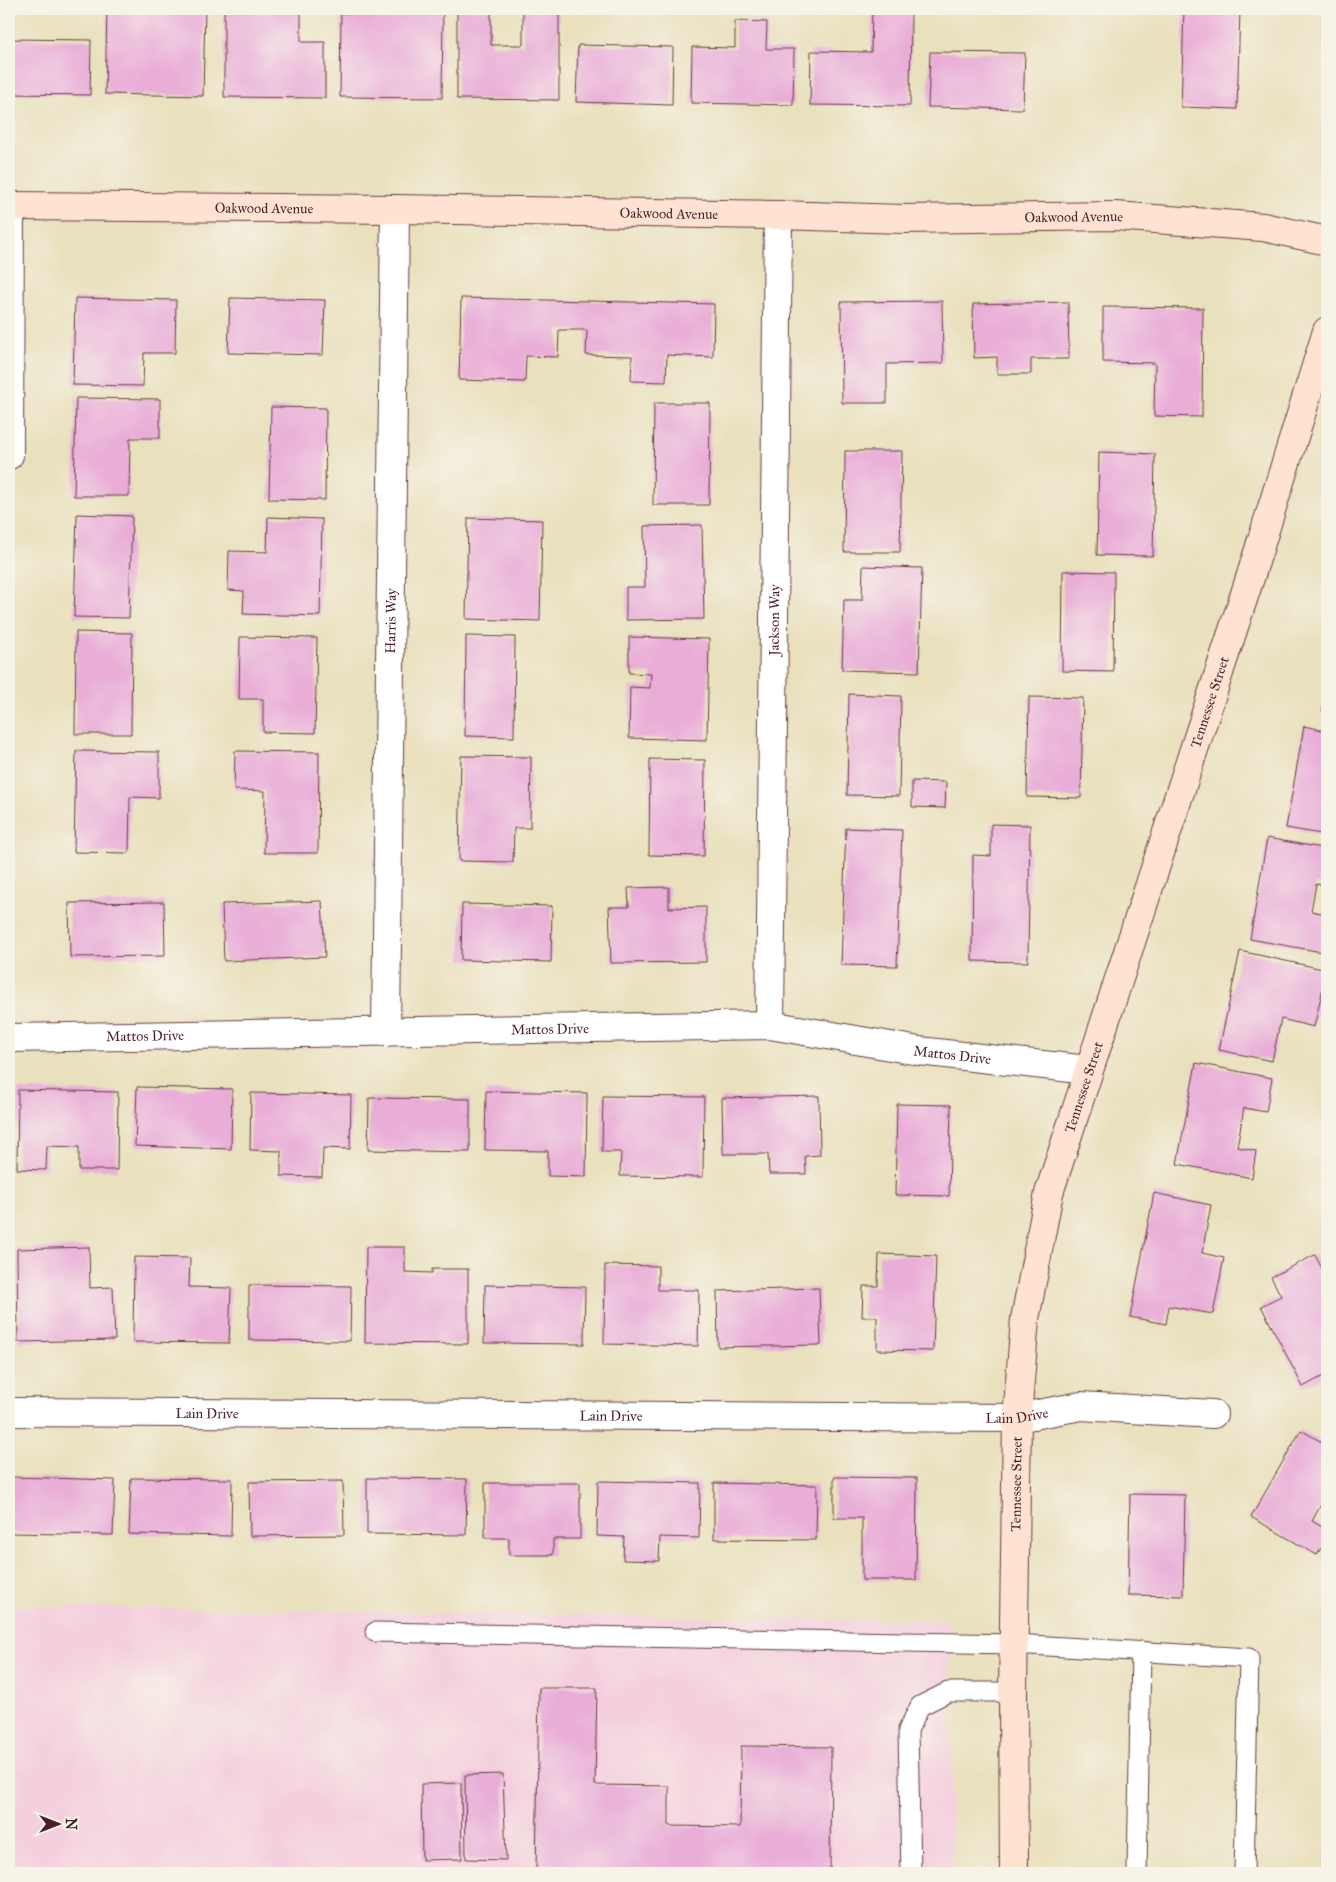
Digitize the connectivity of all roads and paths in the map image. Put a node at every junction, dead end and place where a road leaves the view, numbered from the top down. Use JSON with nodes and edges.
{"nodes":[{"id":1,"x":10,"y":206,"type":"edge"},
{"id":2,"x":395,"y":209,"type":"junction"},
{"id":3,"x":778,"y":215,"type":"junction"},
{"id":4,"x":1327,"y":242,"type":"edge"},
{"id":5,"x":1327,"y":331,"type":"edge"},
{"id":6,"x":9,"y":455,"type":"edge"},
{"id":7,"x":770,"y":1025,"type":"junction"},
{"id":8,"x":386,"y":1032,"type":"junction"},
{"id":9,"x":9,"y":1038,"type":"edge"},
{"id":10,"x":1088,"y":1070,"type":"junction"},
{"id":11,"x":9,"y":1412,"type":"edge"},
{"id":12,"x":1213,"y":1414,"type":"dead end"},
{"id":13,"x":1017,"y":1418,"type":"junction"},
{"id":14,"x":375,"y":1632,"type":"dead end"},
{"id":15,"x":1014,"y":1644,"type":"junction"},
{"id":16,"x":1141,"y":1651,"type":"junction"},
{"id":17,"x":1013,"y":1692,"type":"junction"},
{"id":18,"x":911,"y":1873,"type":"edge"},
{"id":19,"x":1014,"y":1873,"type":"edge"},
{"id":20,"x":1137,"y":1873,"type":"edge"},
{"id":21,"x":1244,"y":1873,"type":"edge"}],
"edges":[{"from":1,"to":2,"type":"main road","name":"Oakwood Avenue"},
{"from":1,"to":6,"type":"street"},
{"from":2,"to":3,"type":"main road","name":"Oakwood Avenue"},
{"from":2,"to":8,"type":"street","name":"Harris Way"},
{"from":3,"to":4,"type":"main road","name":"Oakwood Avenue"},
{"from":3,"to":7,"type":"street","name":"Jackson Way"},
{"from":5,"to":10,"type":"main road","name":"Tennessee Street"},
{"from":7,"to":8,"type":"street","name":"Mattos Drive"},
{"from":7,"to":10,"type":"street","name":"Mattos Drive"},
{"from":8,"to":9,"type":"street","name":"Mattos Drive"},
{"from":10,"to":13,"type":"main road","name":"Tennessee Street"},
{"from":11,"to":13,"type":"street","name":"Lain Drive"},
{"from":12,"to":13,"type":"street","name":"Lain Drive"},
{"from":13,"to":15,"type":"main road","name":"Tennessee Street"},
{"from":14,"to":15,"type":"lane"},
{"from":15,"to":16,"type":"lane"},
{"from":15,"to":17,"type":"main road","name":"Tennessee Street"},
{"from":16,"to":20,"type":"lane"},
{"from":16,"to":21,"type":"lane"},
{"from":17,"to":18,"type":"lane"},
{"from":17,"to":19,"type":"main road","name":"Tennessee Street"}]}
